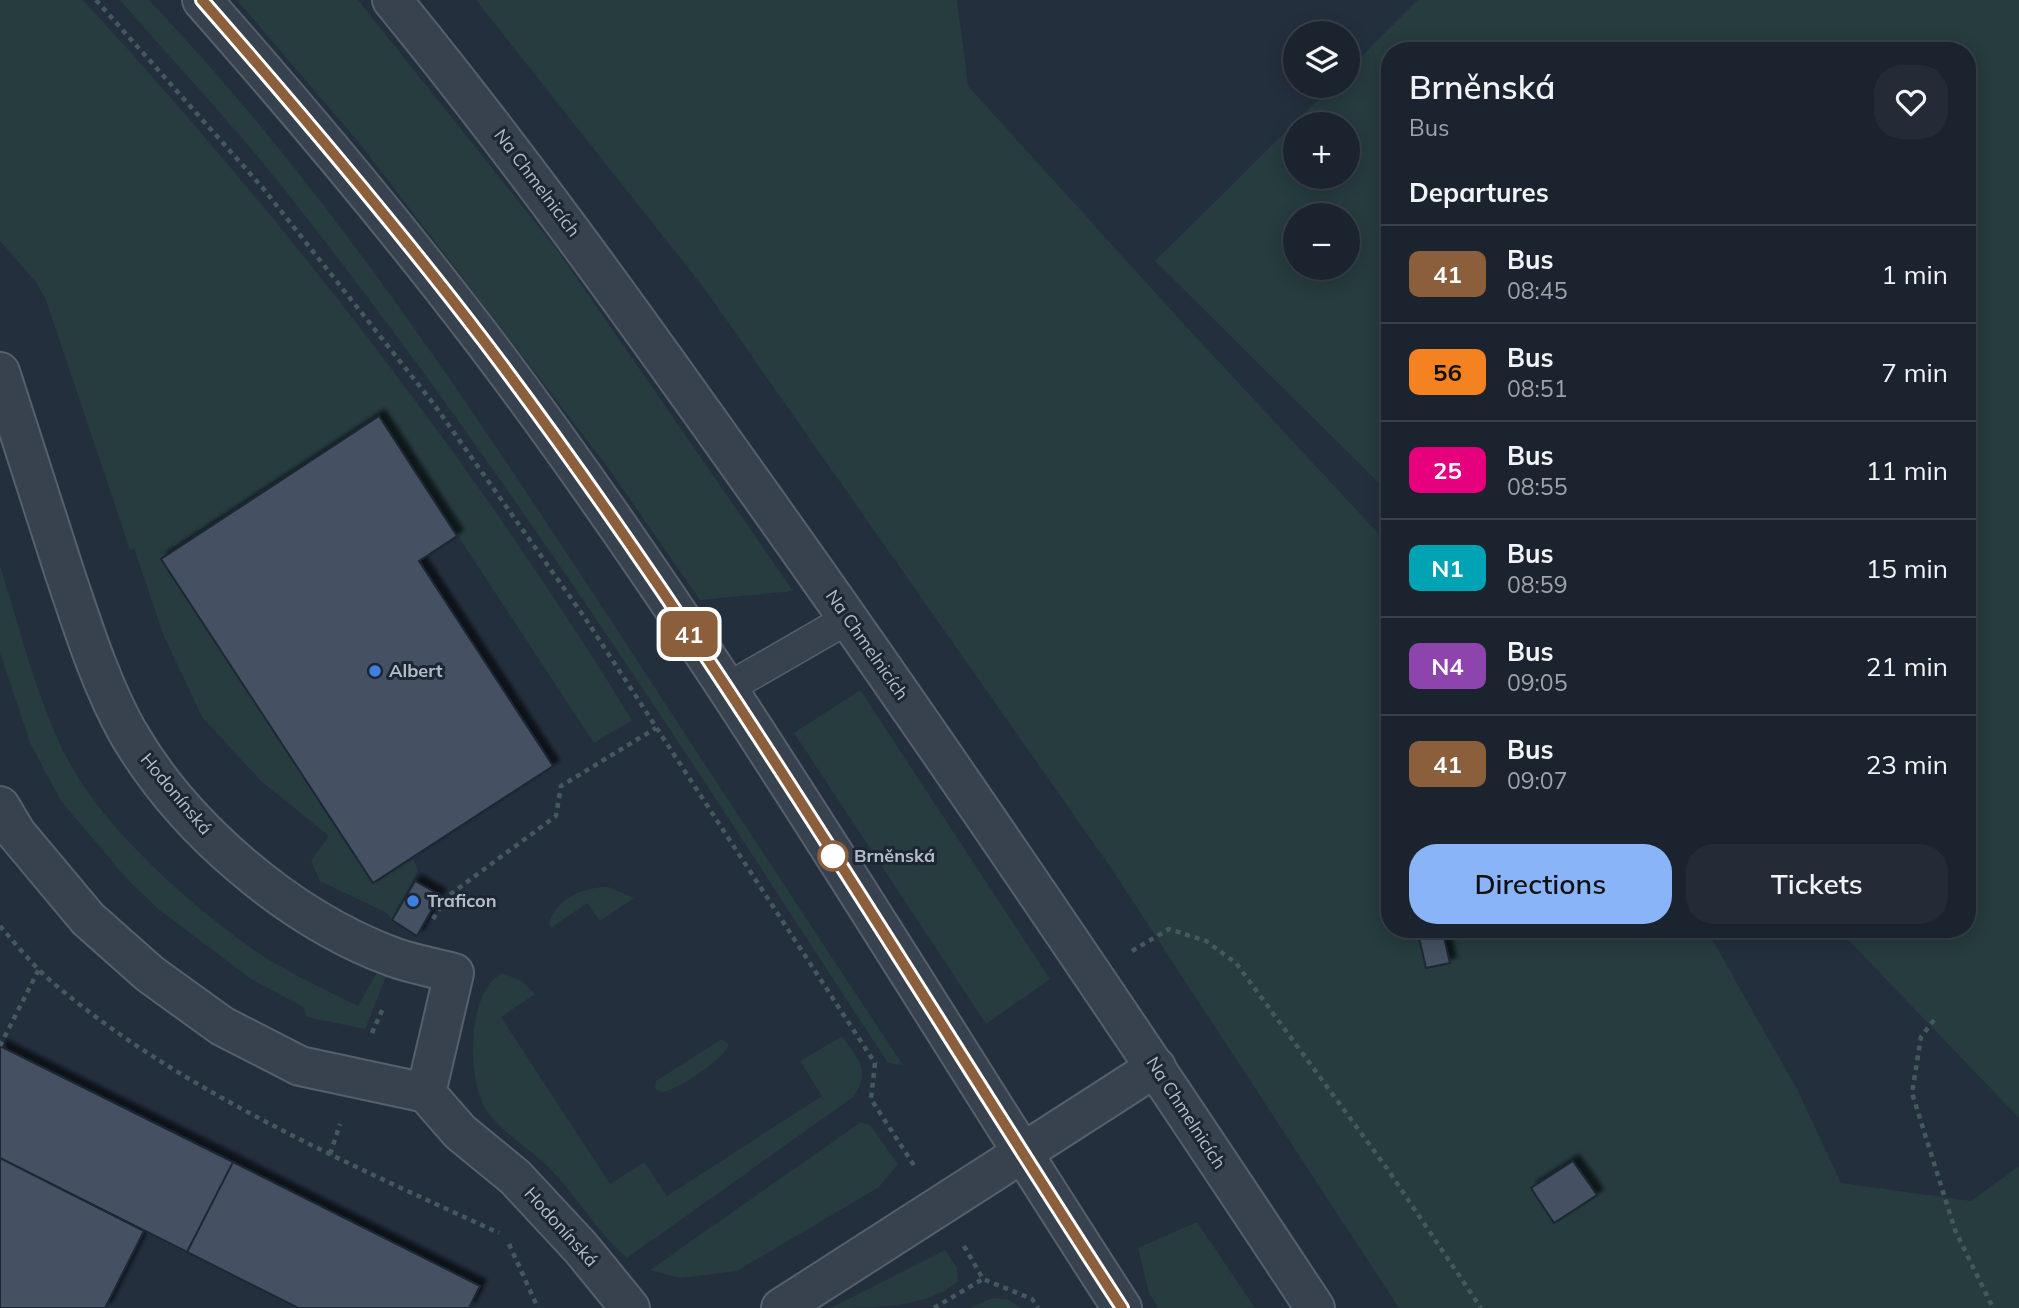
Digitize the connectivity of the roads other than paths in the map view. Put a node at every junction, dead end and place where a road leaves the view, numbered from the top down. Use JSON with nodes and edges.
{"nodes":[{"id":1,"x":202,"y":0,"type":"edge"},
{"id":2,"x":392,"y":0,"type":"edge"},
{"id":3,"x":0,"y":372,"type":"edge"},
{"id":4,"x":849,"y":618,"type":"junction"},
{"id":5,"x":726,"y":690,"type":"junction"},
{"id":6,"x":0,"y":806,"type":"edge"},
{"id":7,"x":1157,"y":1068,"type":"junction"},
{"id":8,"x":426,"y":1093,"type":"junction"},
{"id":9,"x":1024,"y":1155,"type":"junction"},
{"id":10,"x":630,"y":1308,"type":"edge"},
{"id":11,"x":781,"y":1308,"type":"edge"},
{"id":12,"x":1122,"y":1308,"type":"edge"},
{"id":13,"x":1315,"y":1308,"type":"edge"}],
"edges":[{"from":1,"to":5,"type":"street"},
{"from":2,"to":4,"type":"street","name":"Na Chmelnicích"},
{"from":3,"to":8,"type":"street","name":"Hodonínská"},
{"from":4,"to":5,"type":"lane"},
{"from":4,"to":7,"type":"street","name":"Na Chmelnicích"},
{"from":5,"to":9,"type":"street"},
{"from":6,"to":8,"type":"street"},
{"from":7,"to":9,"type":"street"},
{"from":7,"to":13,"type":"street","name":"Na Chmelnicích"},
{"from":8,"to":10,"type":"street","name":"Hodonínská"},
{"from":9,"to":11,"type":"street"},
{"from":9,"to":12,"type":"street"}]}
